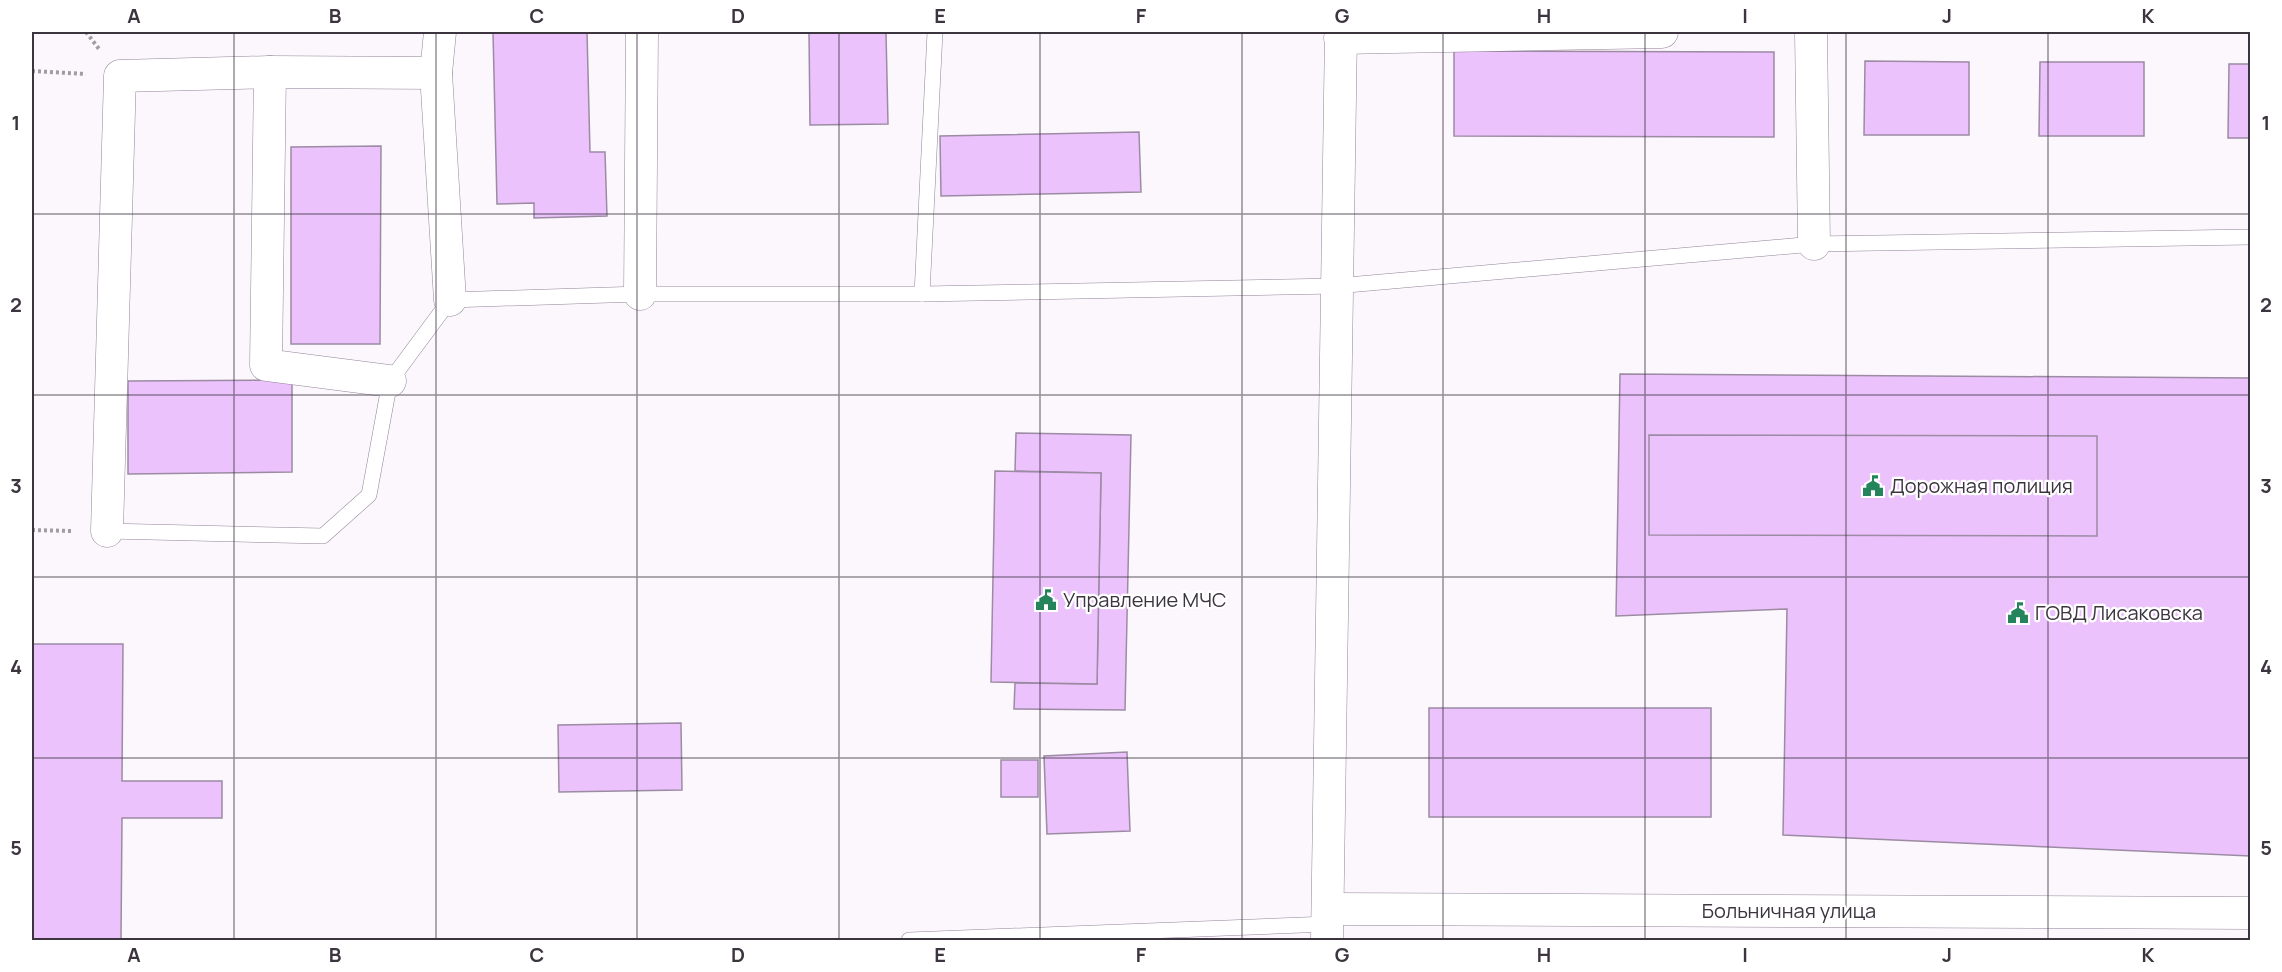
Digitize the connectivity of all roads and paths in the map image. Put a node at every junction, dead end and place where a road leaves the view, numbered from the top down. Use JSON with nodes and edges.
{"nodes":[{"id":1,"x":440,"y":32,"type":"edge"},
{"id":2,"x":642,"y":32,"type":"edge"},
{"id":3,"x":935,"y":32,"type":"edge"},
{"id":4,"x":1662,"y":32,"type":"edge"},
{"id":5,"x":1811,"y":32,"type":"edge"},
{"id":6,"x":1340,"y":35,"type":"edge"},
{"id":7,"x":32,"y":71,"type":"edge"},
{"id":8,"x":270,"y":72,"type":"junction"},
{"id":9,"x":436,"y":73,"type":"junction"},
{"id":10,"x":120,"y":76,"type":"junction"},
{"id":11,"x":2250,"y":237,"type":"edge"},
{"id":12,"x":1814,"y":244,"type":"junction"},
{"id":13,"x":1336,"y":286,"type":"junction"},
{"id":14,"x":640,"y":294,"type":"junction"},
{"id":15,"x":922,"y":294,"type":"junction"},
{"id":16,"x":450,"y":300,"type":"junction"},
{"id":17,"x":390,"y":381,"type":"junction"},
{"id":18,"x":107,"y":531,"type":"joint"},
{"id":19,"x":2250,"y":913,"type":"edge"},
{"id":20,"x":1328,"y":925,"type":"edge"},
{"id":21,"x":909,"y":940,"type":"edge"}],
"edges":[{"from":1,"to":9,"type":"street"},
{"from":2,"to":14,"type":"street"},
{"from":3,"to":15,"type":"lane"},
{"from":4,"to":6,"type":"street"},
{"from":5,"to":12,"type":"street"},
{"from":6,"to":13,"type":"street"},
{"from":7,"to":10,"type":"path"},
{"from":8,"to":9,"type":"street"},
{"from":8,"to":10,"type":"street"},
{"from":8,"to":17,"type":"street"},
{"from":9,"to":16,"type":"street"},
{"from":10,"to":18,"type":"street"},
{"from":11,"to":12,"type":"lane"},
{"from":12,"to":13,"type":"lane"},
{"from":13,"to":15,"type":"lane"},
{"from":13,"to":20,"type":"street"},
{"from":14,"to":15,"type":"lane"},
{"from":14,"to":16,"type":"lane"},
{"from":16,"to":17,"type":"lane"},
{"from":17,"to":18,"type":"lane"},
{"from":19,"to":20,"type":"street","name":"Больничная улица"},
{"from":20,"to":21,"type":"lane"}]}
